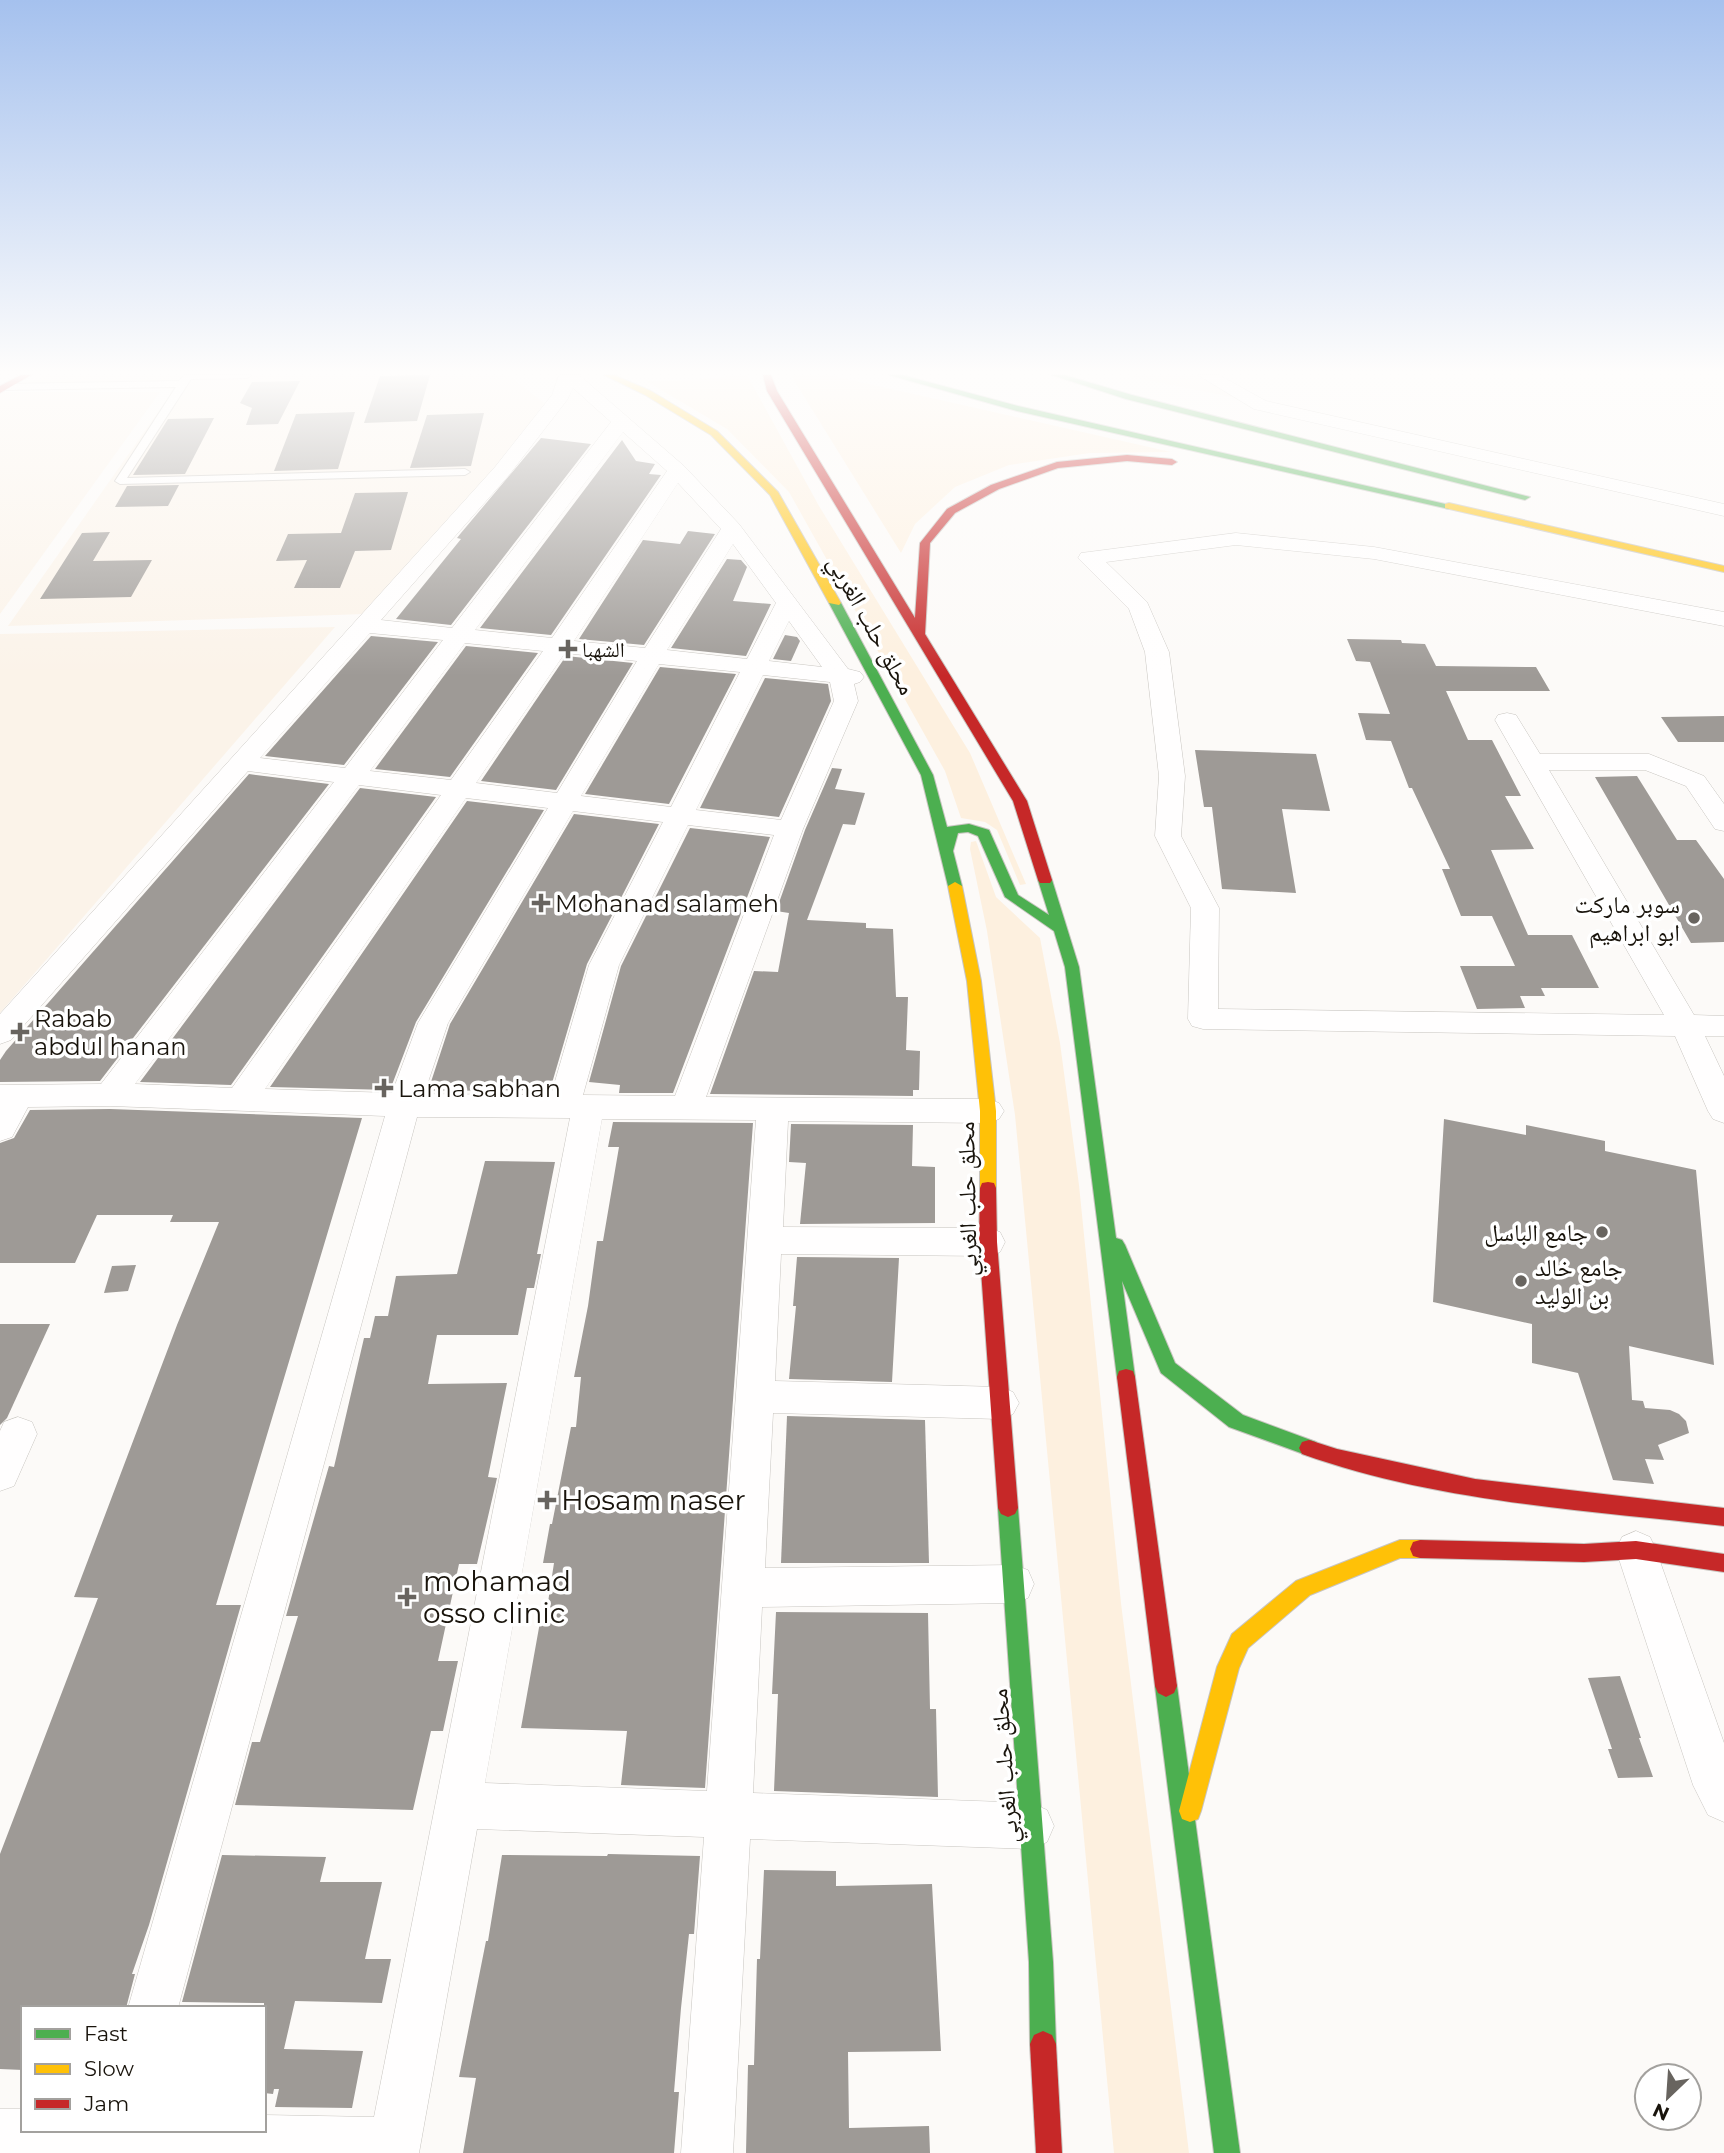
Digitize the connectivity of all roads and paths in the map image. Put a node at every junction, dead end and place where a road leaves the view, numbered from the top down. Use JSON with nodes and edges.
{"nodes":[{"id":1,"x":124,"y":475,"type":"edge"},
{"id":2,"x":332,"y":475,"type":"edge"},
{"id":3,"x":498,"y":475,"type":"edge"},
{"id":4,"x":581,"y":475,"type":"edge"},
{"id":5,"x":673,"y":475,"type":"edge"},
{"id":6,"x":682,"y":475,"type":"edge"},
{"id":7,"x":756,"y":475,"type":"edge"},
{"id":8,"x":824,"y":475,"type":"edge"},
{"id":9,"x":1027,"y":475,"type":"edge"},
{"id":10,"x":1311,"y":475,"type":"edge"},
{"id":11,"x":1399,"y":475,"type":"edge"},
{"id":12,"x":1431,"y":475,"type":"edge"},
{"id":13,"x":1571,"y":475,"type":"edge"},
{"id":14,"x":1724,"y":510,"type":"edge"},
{"id":15,"x":732,"y":528,"type":"junction"},
{"id":16,"x":1724,"y":569,"type":"edge"},
{"id":17,"x":788,"y":601,"type":"junction"},
{"id":18,"x":1724,"y":619,"type":"edge"},
{"id":19,"x":362,"y":625,"type":"junction"},
{"id":20,"x":920,"y":632,"type":"junction"},
{"id":21,"x":460,"y":634,"type":"junction"},
{"id":22,"x":560,"y":645,"type":"junction"},
{"id":23,"x":652,"y":656,"type":"junction"},
{"id":24,"x":754,"y":666,"type":"junction"},
{"id":25,"x":840,"y":674,"type":"junction"},
{"id":26,"x":879,"y":683,"type":"junction"},
{"id":27,"x":1507,"y":720,"type":"dead end"},
{"id":28,"x":242,"y":762,"type":"junction"},
{"id":29,"x":1534,"y":762,"type":"junction"},
{"id":30,"x":352,"y":775,"type":"junction"},
{"id":31,"x":459,"y":788,"type":"junction"},
{"id":32,"x":566,"y":800,"type":"junction"},
{"id":33,"x":678,"y":814,"type":"junction"},
{"id":34,"x":1724,"y":823,"type":"edge"},
{"id":35,"x":790,"y":829,"type":"junction"},
{"id":36,"x":948,"y":849,"type":"junction"},
{"id":37,"x":1060,"y":929,"type":"junction"},
{"id":38,"x":1685,"y":1025,"type":"junction"},
{"id":39,"x":1724,"y":1026,"type":"edge"},
{"id":40,"x":0,"y":1034,"type":"edge"},
{"id":41,"x":110,"y":1095,"type":"junction"},
{"id":42,"x":9,"y":1096,"type":"edge"},
{"id":43,"x":242,"y":1098,"type":"junction"},
{"id":44,"x":404,"y":1105,"type":"junction"},
{"id":45,"x":687,"y":1106,"type":"junction"},
{"id":46,"x":576,"y":1108,"type":"junction"},
{"id":47,"x":773,"y":1109,"type":"junction"},
{"id":48,"x":988,"y":1111,"type":"junction"},
{"id":49,"x":1724,"y":1111,"type":"edge"},
{"id":50,"x":0,"y":1129,"type":"edge"},
{"id":51,"x":1107,"y":1225,"type":"junction"},
{"id":52,"x":765,"y":1240,"type":"junction"},
{"id":53,"x":988,"y":1242,"type":"junction"},
{"id":54,"x":755,"y":1396,"type":"junction"},
{"id":55,"x":1000,"y":1403,"type":"junction"},
{"id":56,"x":18,"y":1434,"type":"dead end"},
{"id":57,"x":0,"y":1474,"type":"edge"},
{"id":58,"x":1724,"y":1517,"type":"edge"},
{"id":59,"x":1636,"y":1550,"type":"junction"},
{"id":60,"x":1724,"y":1563,"type":"edge"},
{"id":61,"x":1013,"y":1584,"type":"junction"},
{"id":62,"x":742,"y":1588,"type":"junction"},
{"id":63,"x":1724,"y":1799,"type":"edge"},
{"id":64,"x":458,"y":1805,"type":"junction"},
{"id":65,"x":728,"y":1816,"type":"junction"},
{"id":66,"x":1031,"y":1826,"type":"junction"},
{"id":67,"x":1184,"y":1833,"type":"junction"},
{"id":68,"x":154,"y":2006,"type":"edge"},
{"id":69,"x":1043,"y":2067,"type":"junction"},
{"id":70,"x":1063,"y":2128,"type":"dead end"},
{"id":71,"x":119,"y":2134,"type":"edge"},
{"id":72,"x":0,"y":2135,"type":"edge"},
{"id":73,"x":394,"y":2148,"type":"edge"},
{"id":74,"x":707,"y":2153,"type":"edge"},
{"id":75,"x":1049,"y":2153,"type":"edge"},
{"id":76,"x":1227,"y":2153,"type":"edge"}],
"edges":[{"from":1,"to":2,"type":"lane"},
{"from":3,"to":19,"type":"street"},
{"from":4,"to":21,"type":"street"},
{"from":5,"to":22,"type":"street"},
{"from":6,"to":15,"type":"street"},
{"from":7,"to":26,"type":"main road","name":"محلق حلب الغربي"},
{"from":8,"to":20,"type":"main road","name":"محلق حلب الغربي"},
{"from":9,"to":20,"type":"main road"},
{"from":10,"to":16,"type":"main road"},
{"from":11,"to":12,"type":"main road"},
{"from":13,"to":14,"type":"street"},
{"from":15,"to":17,"type":"street"},
{"from":15,"to":23,"type":"street"},
{"from":17,"to":24,"type":"street"},
{"from":17,"to":25,"type":"street"},
{"from":18,"to":38,"type":"street"},
{"from":19,"to":21,"type":"street"},
{"from":19,"to":28,"type":"street"},
{"from":20,"to":37,"type":"main road","name":"محلق حلب الغربي"},
{"from":21,"to":22,"type":"street"},
{"from":21,"to":30,"type":"street"},
{"from":22,"to":23,"type":"street"},
{"from":22,"to":31,"type":"street"},
{"from":23,"to":24,"type":"street"},
{"from":23,"to":32,"type":"street"},
{"from":24,"to":25,"type":"street"},
{"from":24,"to":33,"type":"street"},
{"from":25,"to":26,"type":"street"},
{"from":25,"to":35,"type":"street"},
{"from":26,"to":36,"type":"main road","name":"محلق حلب الغربي"},
{"from":27,"to":29,"type":"street"},
{"from":28,"to":30,"type":"street"},
{"from":28,"to":40,"type":"street"},
{"from":29,"to":34,"type":"street"},
{"from":29,"to":38,"type":"street"},
{"from":30,"to":31,"type":"street"},
{"from":30,"to":41,"type":"street"},
{"from":31,"to":32,"type":"street"},
{"from":31,"to":43,"type":"street"},
{"from":32,"to":33,"type":"street"},
{"from":32,"to":44,"type":"street"},
{"from":33,"to":35,"type":"street"},
{"from":33,"to":46,"type":"street"},
{"from":35,"to":45,"type":"street"},
{"from":36,"to":37,"type":"main road"},
{"from":36,"to":48,"type":"main road","name":"محلق حلب الغربي"},
{"from":37,"to":51,"type":"main road","name":"محلق حلب الغربي"},
{"from":38,"to":39,"type":"street"},
{"from":38,"to":49,"type":"street"},
{"from":41,"to":42,"type":"street"},
{"from":41,"to":43,"type":"street"},
{"from":42,"to":50,"type":"street"},
{"from":43,"to":44,"type":"street"},
{"from":44,"to":46,"type":"street"},
{"from":44,"to":68,"type":"street"},
{"from":45,"to":46,"type":"street"},
{"from":45,"to":47,"type":"street"},
{"from":46,"to":64,"type":"street"},
{"from":47,"to":48,"type":"street"},
{"from":47,"to":52,"type":"street"},
{"from":48,"to":53,"type":"main road","name":"محلق حلب الغربي"},
{"from":51,"to":58,"type":"main road"},
{"from":51,"to":67,"type":"main road","name":"محلق حلب الغربي"},
{"from":52,"to":53,"type":"street"},
{"from":52,"to":54,"type":"street"},
{"from":53,"to":55,"type":"main road","name":"محلق حلب الغربي"},
{"from":54,"to":55,"type":"street"},
{"from":54,"to":62,"type":"street"},
{"from":55,"to":61,"type":"main road","name":"محلق حلب الغربي"},
{"from":56,"to":57,"type":"street"},
{"from":59,"to":60,"type":"main road"},
{"from":59,"to":63,"type":"street"},
{"from":59,"to":67,"type":"main road"},
{"from":61,"to":62,"type":"street"},
{"from":61,"to":66,"type":"main road","name":"محلق حلب الغربي"},
{"from":62,"to":65,"type":"street"},
{"from":64,"to":65,"type":"street"},
{"from":64,"to":73,"type":"street"},
{"from":65,"to":66,"type":"street"},
{"from":65,"to":74,"type":"street"},
{"from":66,"to":69,"type":"main road","name":"محلق حلب الغربي"},
{"from":67,"to":76,"type":"main road","name":"محلق حلب الغربي"},
{"from":69,"to":70,"type":"main road"},
{"from":69,"to":75,"type":"main road","name":"محلق حلب الغربي"},
{"from":71,"to":72,"type":"street"},
{"from":71,"to":73,"type":"street"}]}
